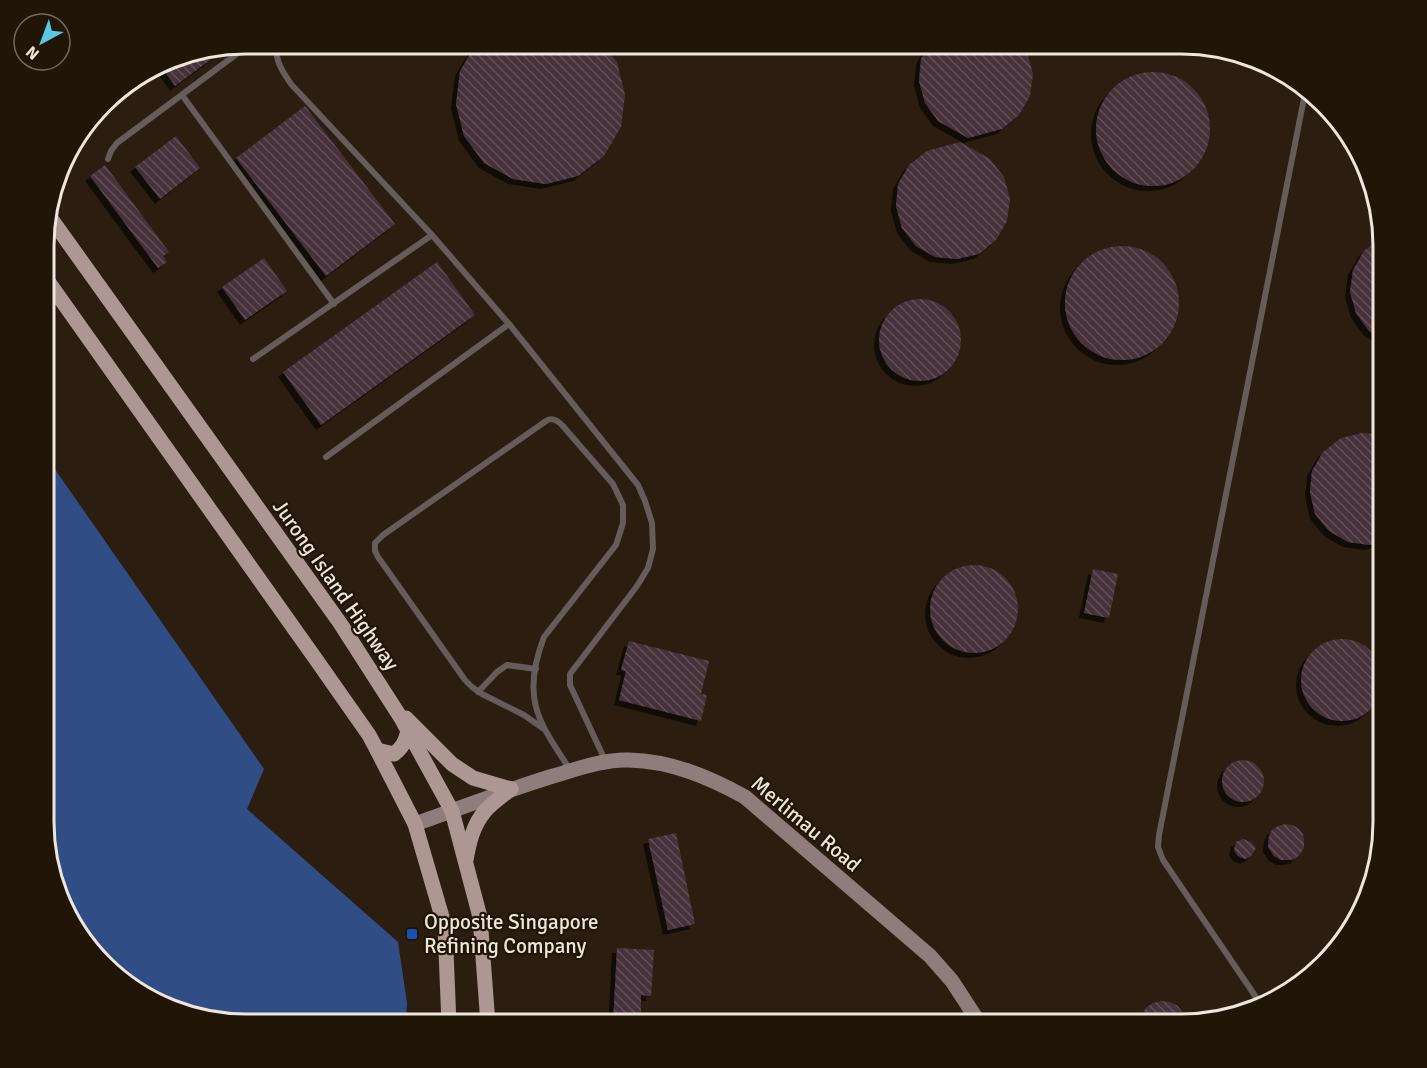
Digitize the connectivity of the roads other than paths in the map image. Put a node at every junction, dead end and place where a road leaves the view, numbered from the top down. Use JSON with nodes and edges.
{"nodes":[{"id":1,"x":276,"y":54,"type":"edge"},
{"id":2,"x":236,"y":55,"type":"edge"},
{"id":3,"x":182,"y":95,"type":"junction"},
{"id":4,"x":1304,"y":99,"type":"edge"},
{"id":5,"x":108,"y":159,"type":"dead end"},
{"id":6,"x":56,"y":225,"type":"edge"},
{"id":7,"x":432,"y":235,"type":"junction"},
{"id":8,"x":54,"y":290,"type":"edge"},
{"id":9,"x":334,"y":304,"type":"junction"},
{"id":10,"x":509,"y":324,"type":"junction"},
{"id":11,"x":253,"y":359,"type":"dead end"},
{"id":12,"x":326,"y":457,"type":"dead end"},
{"id":13,"x":536,"y":669,"type":"junction"},
{"id":14,"x":478,"y":692,"type":"junction"},
{"id":15,"x":392,"y":704,"type":"junction"},
{"id":16,"x":544,"y":729,"type":"junction"},
{"id":17,"x":408,"y":731,"type":"junction"},
{"id":18,"x":377,"y":750,"type":"junction"},
{"id":19,"x":606,"y":762,"type":"junction"},
{"id":20,"x":570,"y":771,"type":"junction"},
{"id":21,"x":511,"y":789,"type":"junction"},
{"id":22,"x":452,"y":812,"type":"junction"},
{"id":23,"x":415,"y":824,"type":"junction"},
{"id":24,"x":465,"y":862,"type":"junction"},
{"id":25,"x":1257,"y":998,"type":"edge"},
{"id":26,"x":449,"y":1014,"type":"edge"},
{"id":27,"x":487,"y":1014,"type":"edge"},
{"id":28,"x":973,"y":1014,"type":"edge"}],
"edges":[{"from":1,"to":7,"type":"lane"},
{"from":2,"to":3,"type":"lane"},
{"from":3,"to":5,"type":"lane"},
{"from":3,"to":9,"type":"lane"},
{"from":4,"to":25,"type":"lane"},
{"from":6,"to":15,"type":"main road","name":"Jurong Island Highway"},
{"from":7,"to":9,"type":"lane"},
{"from":7,"to":10,"type":"lane"},
{"from":8,"to":18,"type":"main road"},
{"from":9,"to":11,"type":"lane"},
{"from":10,"to":12,"type":"lane"},
{"from":10,"to":19,"type":"lane"},
{"from":13,"to":14,"type":"lane"},
{"from":13,"to":14,"type":"lane"},
{"from":13,"to":16,"type":"lane"},
{"from":14,"to":16,"type":"lane"},
{"from":15,"to":17,"type":"main road","name":"Jurong Island Highway"},
{"from":15,"to":21,"type":"main road"},
{"from":16,"to":20,"type":"lane"},
{"from":17,"to":18,"type":"main road"},
{"from":17,"to":22,"type":"main road","name":"Jurong Island Highway"},
{"from":18,"to":23,"type":"main road"},
{"from":19,"to":20,"type":"street","name":"Merlimau Road"},
{"from":19,"to":28,"type":"street","name":"Merlimau Road"},
{"from":20,"to":21,"type":"street","name":"Merlimau Road"},
{"from":21,"to":22,"type":"street","name":"Merlimau Road"},
{"from":21,"to":24,"type":"main road"},
{"from":22,"to":23,"type":"street","name":"Merlimau Road"},
{"from":22,"to":24,"type":"main road","name":"Jurong Island Highway"},
{"from":23,"to":26,"type":"main road"},
{"from":24,"to":27,"type":"main road","name":"Jurong Island Highway"}]}
